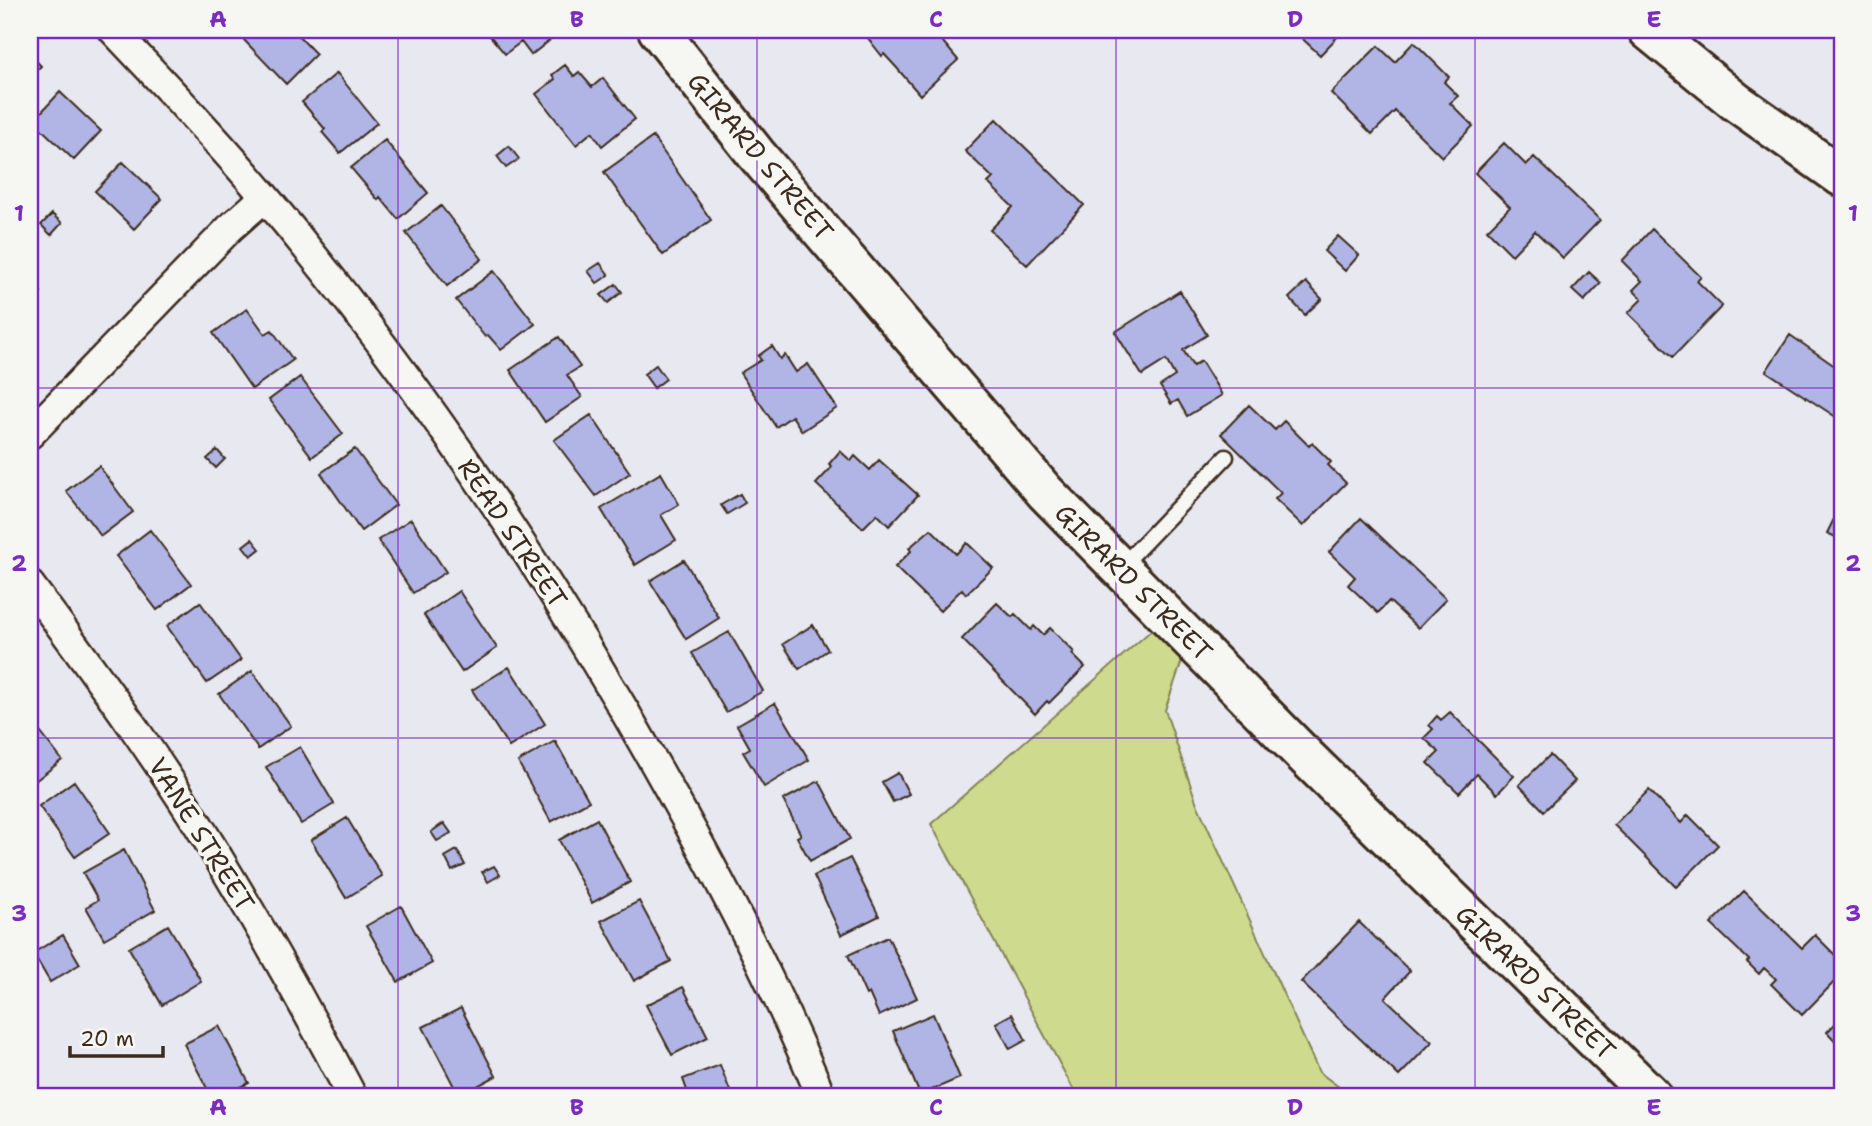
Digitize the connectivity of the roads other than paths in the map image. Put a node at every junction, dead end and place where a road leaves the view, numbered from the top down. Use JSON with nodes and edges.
{"nodes":[{"id":1,"x":113,"y":30,"type":"edge"},
{"id":2,"x":658,"y":30,"type":"edge"},
{"id":3,"x":1648,"y":30,"type":"edge"},
{"id":4,"x":1842,"y":177,"type":"edge"},
{"id":5,"x":265,"y":197,"type":"junction"},
{"id":6,"x":30,"y":434,"type":"edge"},
{"id":7,"x":1226,"y":457,"type":"dead end"},
{"id":8,"x":1120,"y":568,"type":"junction"},
{"id":9,"x":30,"y":585,"type":"edge"},
{"id":10,"x":352,"y":1096,"type":"edge"},
{"id":11,"x":821,"y":1096,"type":"edge"},
{"id":12,"x":1652,"y":1096,"type":"edge"}],
"edges":[{"from":1,"to":5,"type":"street","name":"READ STREET"},
{"from":2,"to":8,"type":"street","name":"GIRARD STREET"},
{"from":3,"to":4,"type":"street"},
{"from":5,"to":6,"type":"street"},
{"from":5,"to":11,"type":"street","name":"READ STREET"},
{"from":7,"to":8,"type":"lane"},
{"from":8,"to":12,"type":"street","name":"GIRARD STREET"},
{"from":9,"to":10,"type":"street","name":"VANE STREET"}]}
